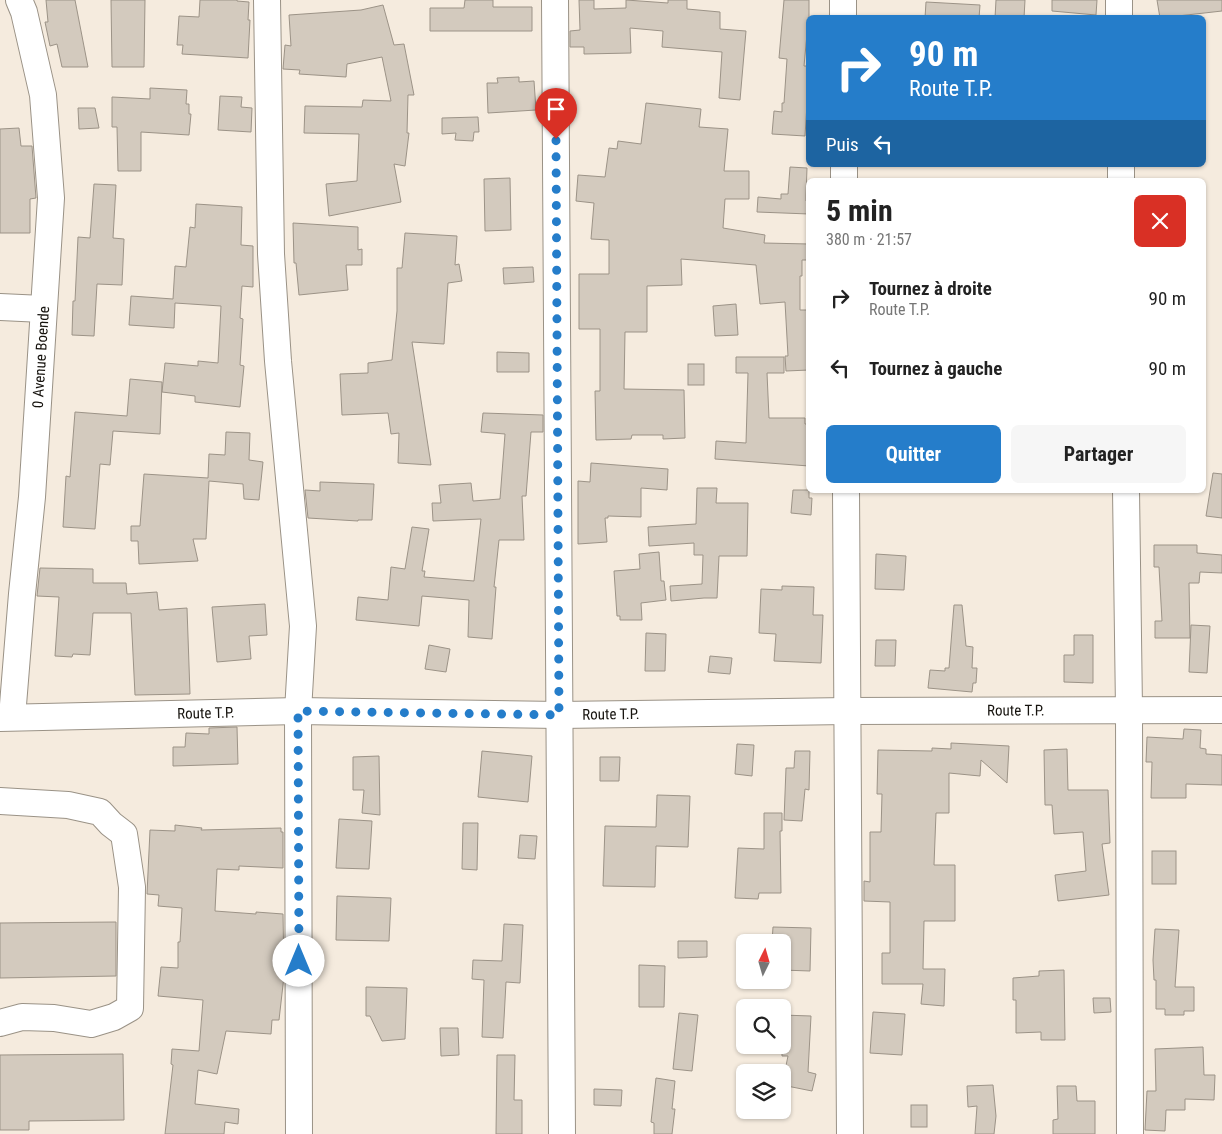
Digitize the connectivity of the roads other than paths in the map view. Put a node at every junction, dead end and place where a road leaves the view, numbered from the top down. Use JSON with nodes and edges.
{"nodes":[{"id":1,"x":18,"y":0,"type":"edge"},
{"id":2,"x":267,"y":0,"type":"edge"},
{"id":3,"x":555,"y":0,"type":"edge"},
{"id":4,"x":843,"y":0,"type":"edge"},
{"id":5,"x":1119,"y":0,"type":"edge"},
{"id":6,"x":843,"y":15,"type":"edge"},
{"id":7,"x":1119,"y":15,"type":"edge"},
{"id":8,"x":0,"y":307,"type":"edge"},
{"id":9,"x":43,"y":310,"type":"junction"},
{"id":10,"x":846,"y":493,"type":"edge"},
{"id":11,"x":1126,"y":493,"type":"edge"},
{"id":12,"x":1129,"y":709,"type":"junction"},
{"id":13,"x":1222,"y":710,"type":"edge"},
{"id":14,"x":298,"y":711,"type":"junction"},
{"id":15,"x":847,"y":711,"type":"junction"},
{"id":16,"x":559,"y":715,"type":"junction"},
{"id":17,"x":6,"y":718,"type":"edge"},
{"id":18,"x":0,"y":801,"type":"edge"},
{"id":19,"x":0,"y":1023,"type":"edge"},
{"id":20,"x":299,"y":1134,"type":"edge"},
{"id":21,"x":562,"y":1134,"type":"edge"},
{"id":22,"x":850,"y":1134,"type":"edge"},
{"id":23,"x":1130,"y":1134,"type":"edge"}],
"edges":[{"from":1,"to":9,"type":"street","name":"0 Avenue Boende"},
{"from":2,"to":14,"type":"street"},
{"from":3,"to":16,"type":"street"},
{"from":4,"to":6,"type":"street"},
{"from":5,"to":7,"type":"street"},
{"from":8,"to":9,"type":"street"},
{"from":9,"to":17,"type":"street","name":"0 Avenue Boende"},
{"from":10,"to":15,"type":"street"},
{"from":11,"to":12,"type":"street"},
{"from":12,"to":13,"type":"street","name":"Route T.P."},
{"from":12,"to":15,"type":"street","name":"Route T.P."},
{"from":12,"to":23,"type":"street"},
{"from":14,"to":16,"type":"street","name":"Route T.P."},
{"from":14,"to":17,"type":"street","name":"Route T.P."},
{"from":14,"to":20,"type":"street"},
{"from":15,"to":16,"type":"street","name":"Route T.P."},
{"from":15,"to":22,"type":"street"},
{"from":16,"to":21,"type":"street"},
{"from":18,"to":19,"type":"street"}]}
